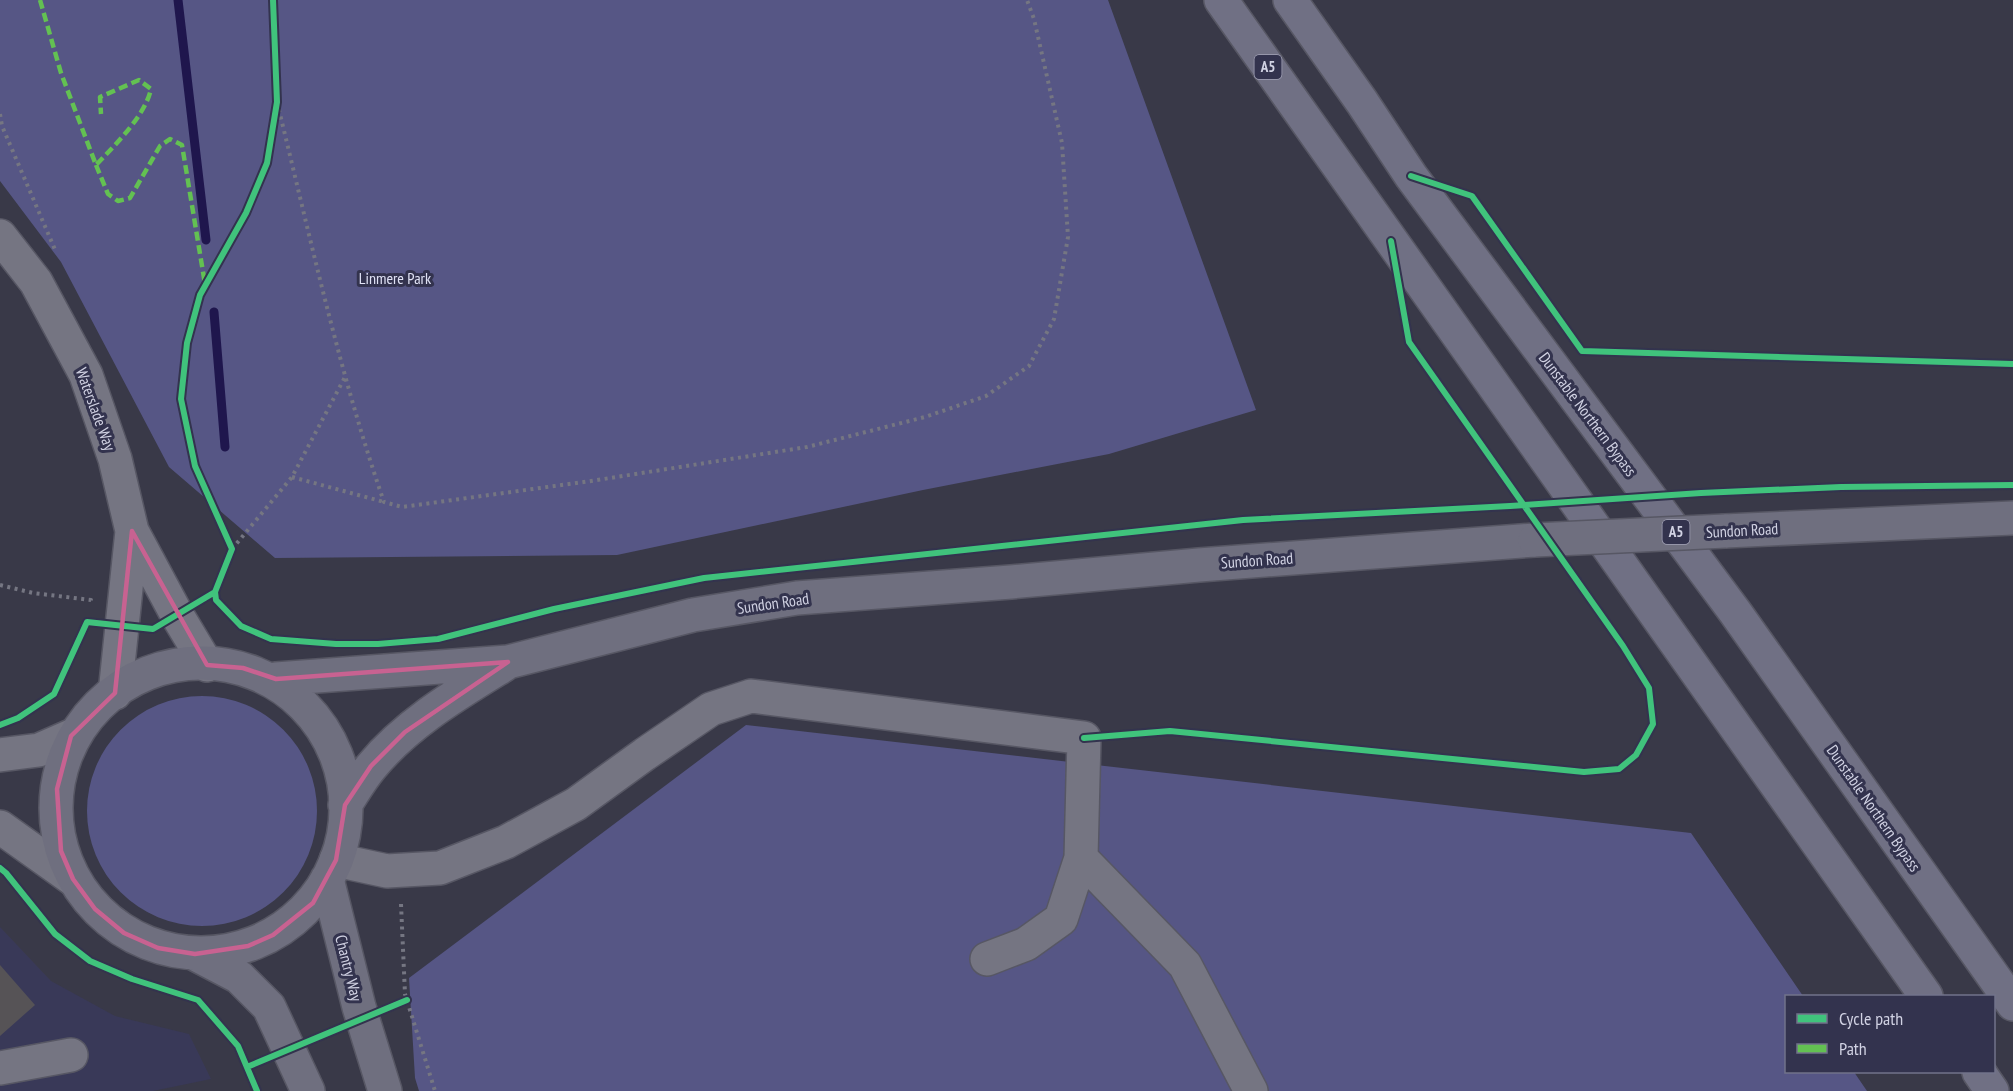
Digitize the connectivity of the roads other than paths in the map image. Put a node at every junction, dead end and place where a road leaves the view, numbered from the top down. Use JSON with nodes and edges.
{"nodes":[{"id":1,"x":1221,"y":0,"type":"edge"},
{"id":2,"x":1290,"y":0,"type":"edge"},
{"id":3,"x":0,"y":236,"type":"edge"},
{"id":4,"x":2013,"y":518,"type":"edge"},
{"id":5,"x":132,"y":531,"type":"junction"},
{"id":6,"x":508,"y":663,"type":"junction"},
{"id":7,"x":207,"y":665,"type":"junction"},
{"id":8,"x":276,"y":679,"type":"junction"},
{"id":9,"x":115,"y":693,"type":"junction"},
{"id":10,"x":70,"y":736,"type":"junction"},
{"id":11,"x":0,"y":755,"type":"edge"},
{"id":12,"x":345,"y":805,"type":"junction"},
{"id":13,"x":0,"y":827,"type":"edge"},
{"id":14,"x":1081,"y":858,"type":"junction"},
{"id":15,"x":331,"y":869,"type":"junction"},
{"id":16,"x":73,"y":879,"type":"junction"},
{"id":17,"x":195,"y":954,"type":"junction"},
{"id":18,"x":987,"y":958,"type":"dead end"},
{"id":19,"x":1925,"y":995,"type":"edge"},
{"id":20,"x":2013,"y":1004,"type":"edge"},
{"id":21,"x":71,"y":1055,"type":"dead end"},
{"id":22,"x":0,"y":1068,"type":"edge"},
{"id":23,"x":1980,"y":1073,"type":"edge"},
{"id":24,"x":308,"y":1091,"type":"edge"},
{"id":25,"x":385,"y":1091,"type":"edge"},
{"id":26,"x":1251,"y":1091,"type":"edge"},
{"id":27,"x":1992,"y":1091,"type":"edge"}],
"edges":[{"from":1,"to":19,"type":"highway","number":"A5"},
{"from":2,"to":20,"type":"highway","name":"Dunstable Northern Bypass","number":"A5"},
{"from":3,"to":5,"type":"street","name":"Waterslade Way"},
{"from":4,"to":6,"type":"main road","name":"Sundon Road","bridge":true},
{"from":5,"to":7,"type":"street","name":"Waterslade Way"},
{"from":5,"to":9,"type":"street","name":"Waterslade Way"},
{"from":6,"to":8,"type":"main road","name":"Sundon Road"},
{"from":6,"to":12,"type":"main road","name":"Sundon Road"},
{"from":7,"to":8,"type":"main road"},
{"from":7,"to":9,"type":"main road"},
{"from":8,"to":12,"type":"main road"},
{"from":9,"to":10,"type":"main road"},
{"from":10,"to":11,"type":"street"},
{"from":10,"to":16,"type":"main road"},
{"from":12,"to":15,"type":"main road"},
{"from":13,"to":16,"type":"street"},
{"from":14,"to":15,"type":"street"},
{"from":14,"to":18,"type":"street"},
{"from":14,"to":26,"type":"street"},
{"from":15,"to":17,"type":"main road"},
{"from":15,"to":25,"type":"main road","name":"Chantry Way"},
{"from":16,"to":17,"type":"main road"},
{"from":17,"to":24,"type":"main road"},
{"from":21,"to":22,"type":"street"},
{"from":23,"to":27,"type":"highway"}]}
